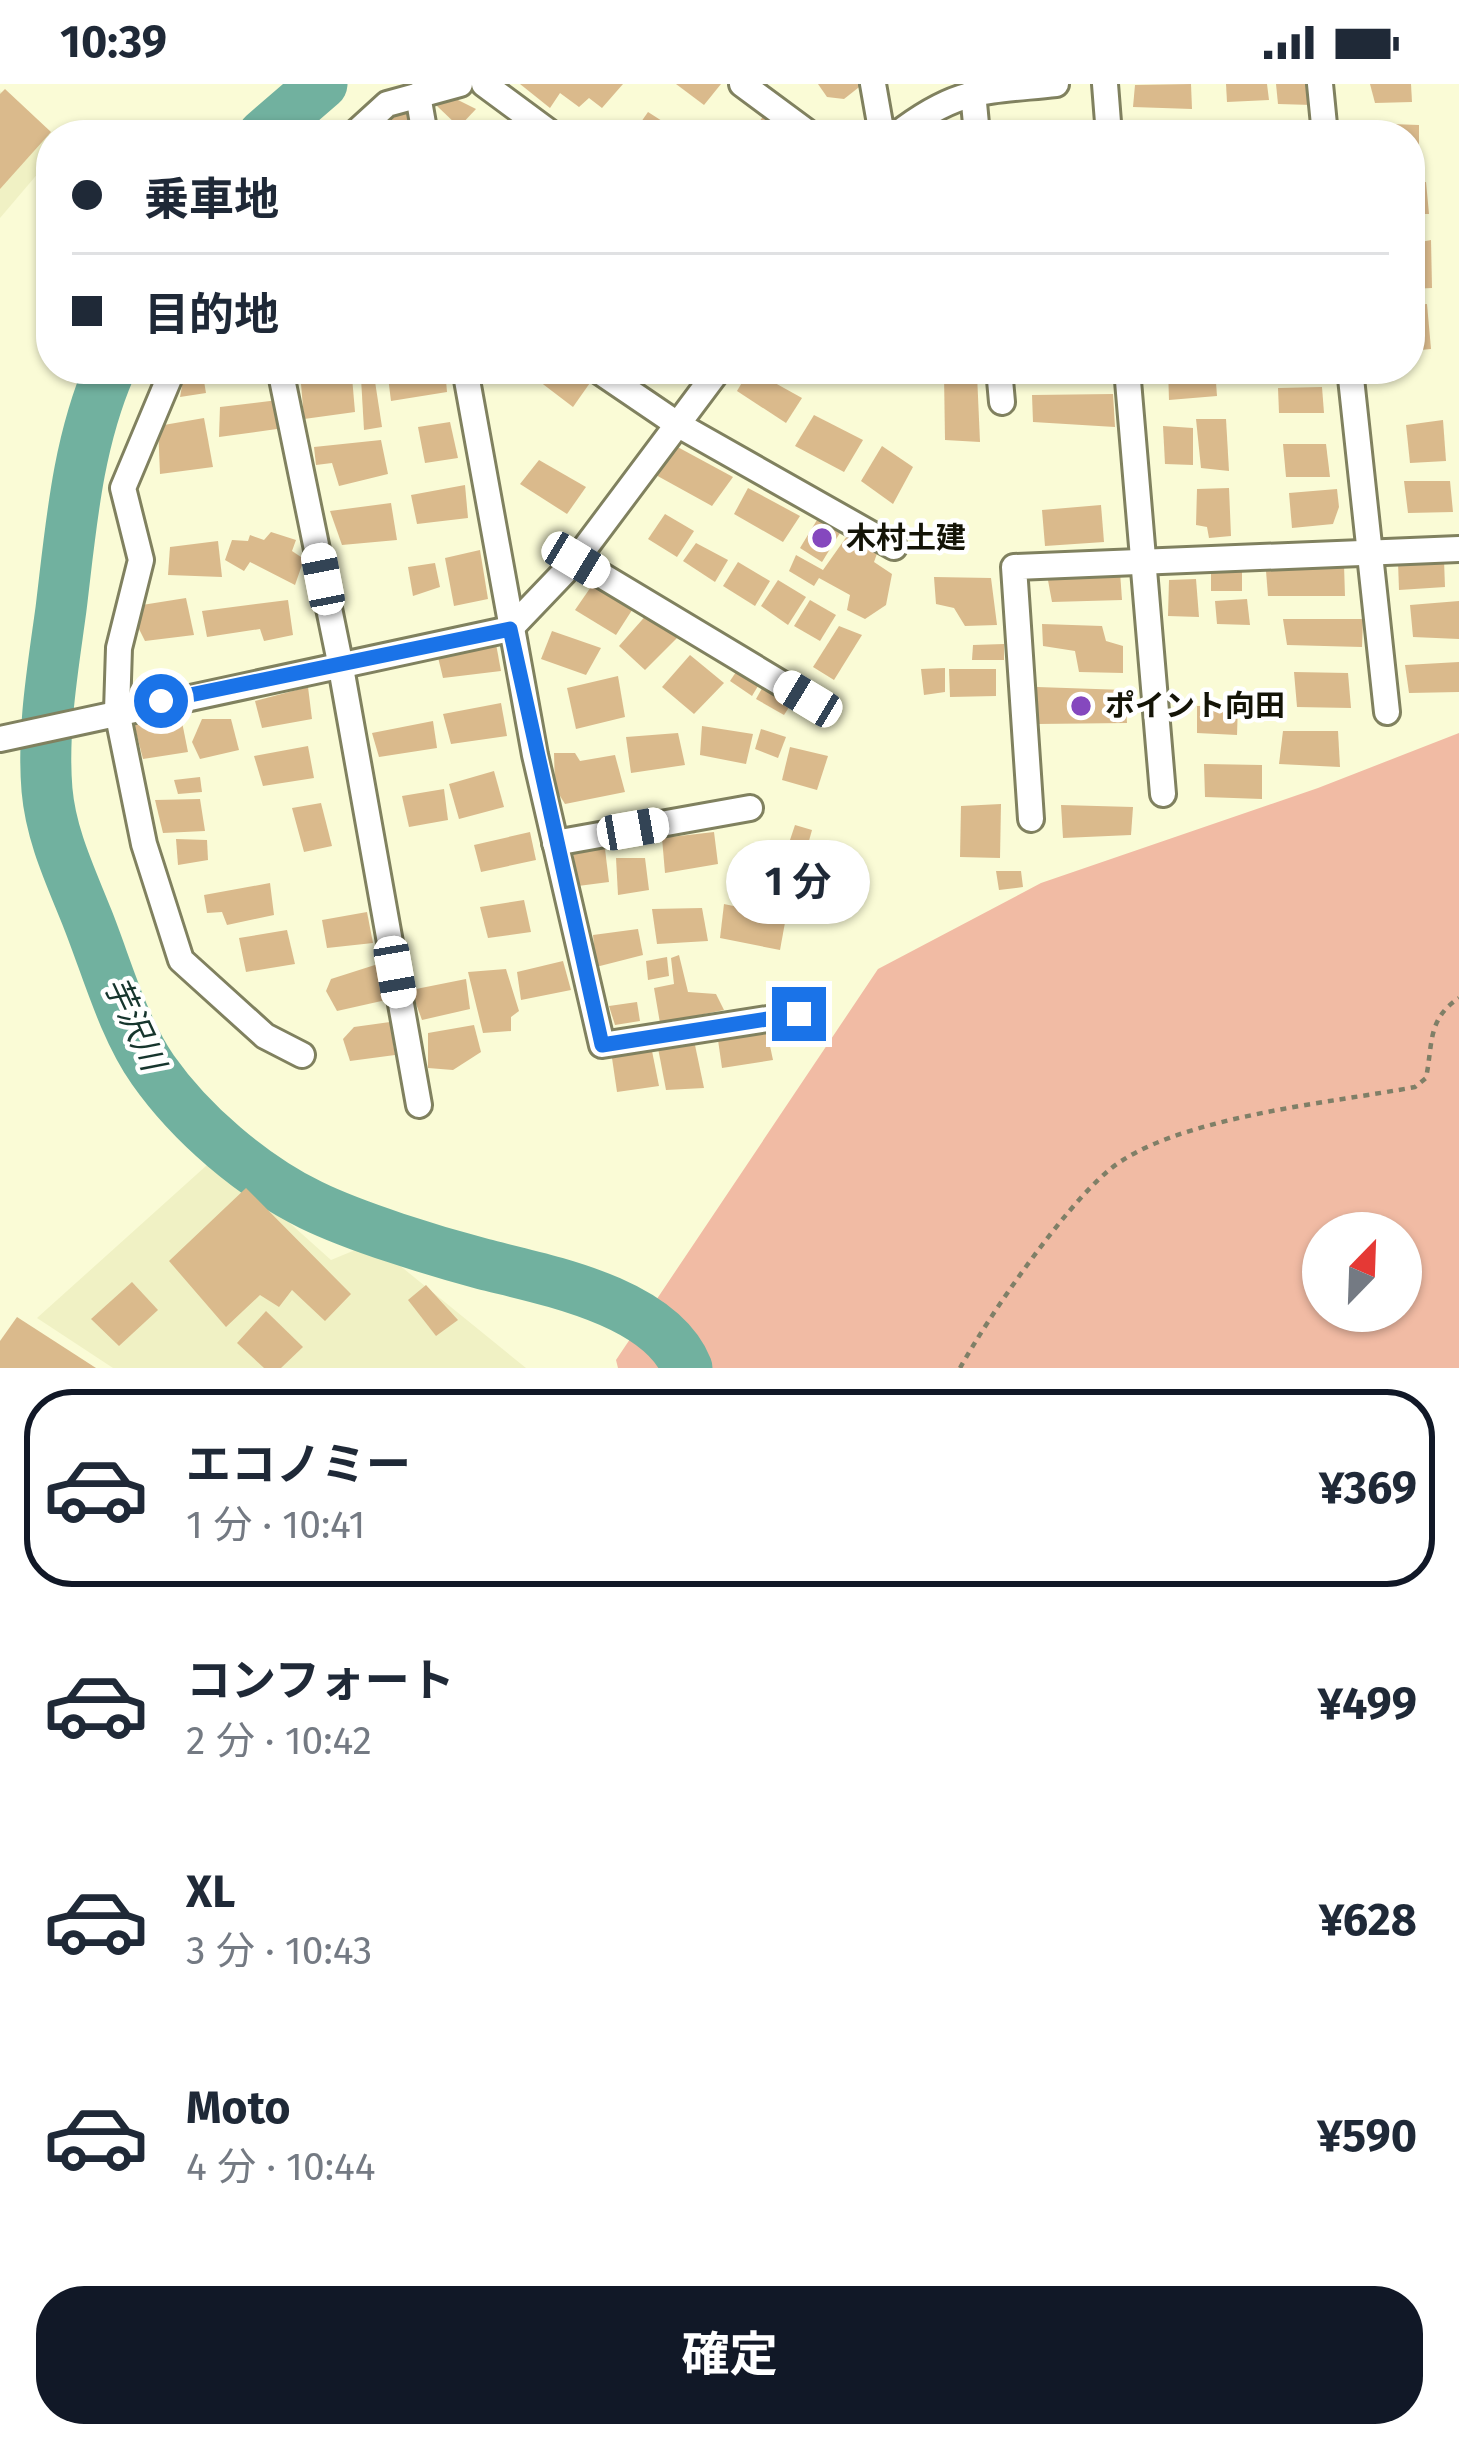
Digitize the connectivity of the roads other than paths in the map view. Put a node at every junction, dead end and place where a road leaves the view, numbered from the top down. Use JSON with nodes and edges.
{"nodes":[{"id":1,"x":460,"y":84,"type":"edge"},
{"id":2,"x":484,"y":84,"type":"edge"},
{"id":3,"x":742,"y":84,"type":"edge"},
{"id":4,"x":873,"y":84,"type":"edge"},
{"id":5,"x":1056,"y":84,"type":"edge"},
{"id":6,"x":1105,"y":84,"type":"edge"},
{"id":7,"x":1320,"y":84,"type":"edge"},
{"id":8,"x":973,"y":92,"type":"junction"},
{"id":9,"x":418,"y":95,"type":"junction"},
{"id":10,"x":369,"y":120,"type":"edge"},
{"id":11,"x":422,"y":120,"type":"edge"},
{"id":12,"x":533,"y":120,"type":"edge"},
{"id":13,"x":791,"y":120,"type":"edge"},
{"id":14,"x":879,"y":120,"type":"edge"},
{"id":15,"x":916,"y":120,"type":"edge"},
{"id":16,"x":976,"y":120,"type":"edge"},
{"id":17,"x":1108,"y":120,"type":"edge"},
{"id":18,"x":1324,"y":120,"type":"edge"},
{"id":19,"x":167,"y":384,"type":"edge"},
{"id":20,"x":283,"y":384,"type":"edge"},
{"id":21,"x":468,"y":384,"type":"edge"},
{"id":22,"x":618,"y":384,"type":"edge"},
{"id":23,"x":708,"y":384,"type":"edge"},
{"id":24,"x":1000,"y":384,"type":"edge"},
{"id":25,"x":1128,"y":384,"type":"edge"},
{"id":26,"x":1352,"y":384,"type":"edge"},
{"id":27,"x":1002,"y":402,"type":"dead end"},
{"id":28,"x":677,"y":424,"type":"junction"},
{"id":29,"x":894,"y":547,"type":"dead end"},
{"id":30,"x":1459,"y":549,"type":"edge"},
{"id":31,"x":1370,"y":556,"type":"junction"},
{"id":32,"x":1142,"y":559,"type":"junction"},
{"id":33,"x":576,"y":560,"type":"junction"},
{"id":34,"x":510,"y":629,"type":"junction"},
{"id":35,"x":340,"y":662,"type":"junction"},
{"id":36,"x":808,"y":699,"type":"dead end"},
{"id":37,"x":1387,"y":712,"type":"dead end"},
{"id":38,"x":110,"y":715,"type":"junction"},
{"id":39,"x":0,"y":739,"type":"edge"},
{"id":40,"x":1163,"y":794,"type":"dead end"},
{"id":41,"x":750,"y":808,"type":"dead end"},
{"id":42,"x":1030,"y":819,"type":"dead end"},
{"id":43,"x":555,"y":843,"type":"junction"},
{"id":44,"x":799,"y":1014,"type":"dead end"},
{"id":45,"x":302,"y":1055,"type":"dead end"},
{"id":46,"x":419,"y":1105,"type":"dead end"}],
"edges":[{"from":1,"to":9,"type":"street"},
{"from":2,"to":12,"type":"street"},
{"from":3,"to":13,"type":"street"},
{"from":4,"to":14,"type":"street"},
{"from":5,"to":8,"type":"street"},
{"from":6,"to":17,"type":"street"},
{"from":7,"to":18,"type":"street"},
{"from":8,"to":15,"type":"street"},
{"from":8,"to":16,"type":"street"},
{"from":9,"to":10,"type":"street"},
{"from":9,"to":11,"type":"street"},
{"from":19,"to":38,"type":"street"},
{"from":20,"to":35,"type":"street"},
{"from":21,"to":34,"type":"street"},
{"from":22,"to":28,"type":"street"},
{"from":23,"to":28,"type":"street"},
{"from":24,"to":27,"type":"street"},
{"from":25,"to":32,"type":"street"},
{"from":26,"to":31,"type":"street"},
{"from":28,"to":29,"type":"street"},
{"from":28,"to":33,"type":"street"},
{"from":30,"to":31,"type":"street"},
{"from":31,"to":32,"type":"street"},
{"from":31,"to":37,"type":"street"},
{"from":32,"to":40,"type":"street"},
{"from":32,"to":42,"type":"street"},
{"from":33,"to":34,"type":"street"},
{"from":33,"to":36,"type":"street"},
{"from":34,"to":35,"type":"street"},
{"from":34,"to":43,"type":"street"},
{"from":35,"to":38,"type":"street"},
{"from":35,"to":46,"type":"street"},
{"from":38,"to":39,"type":"street"},
{"from":38,"to":45,"type":"street"},
{"from":41,"to":43,"type":"street"},
{"from":43,"to":44,"type":"street"}]}
